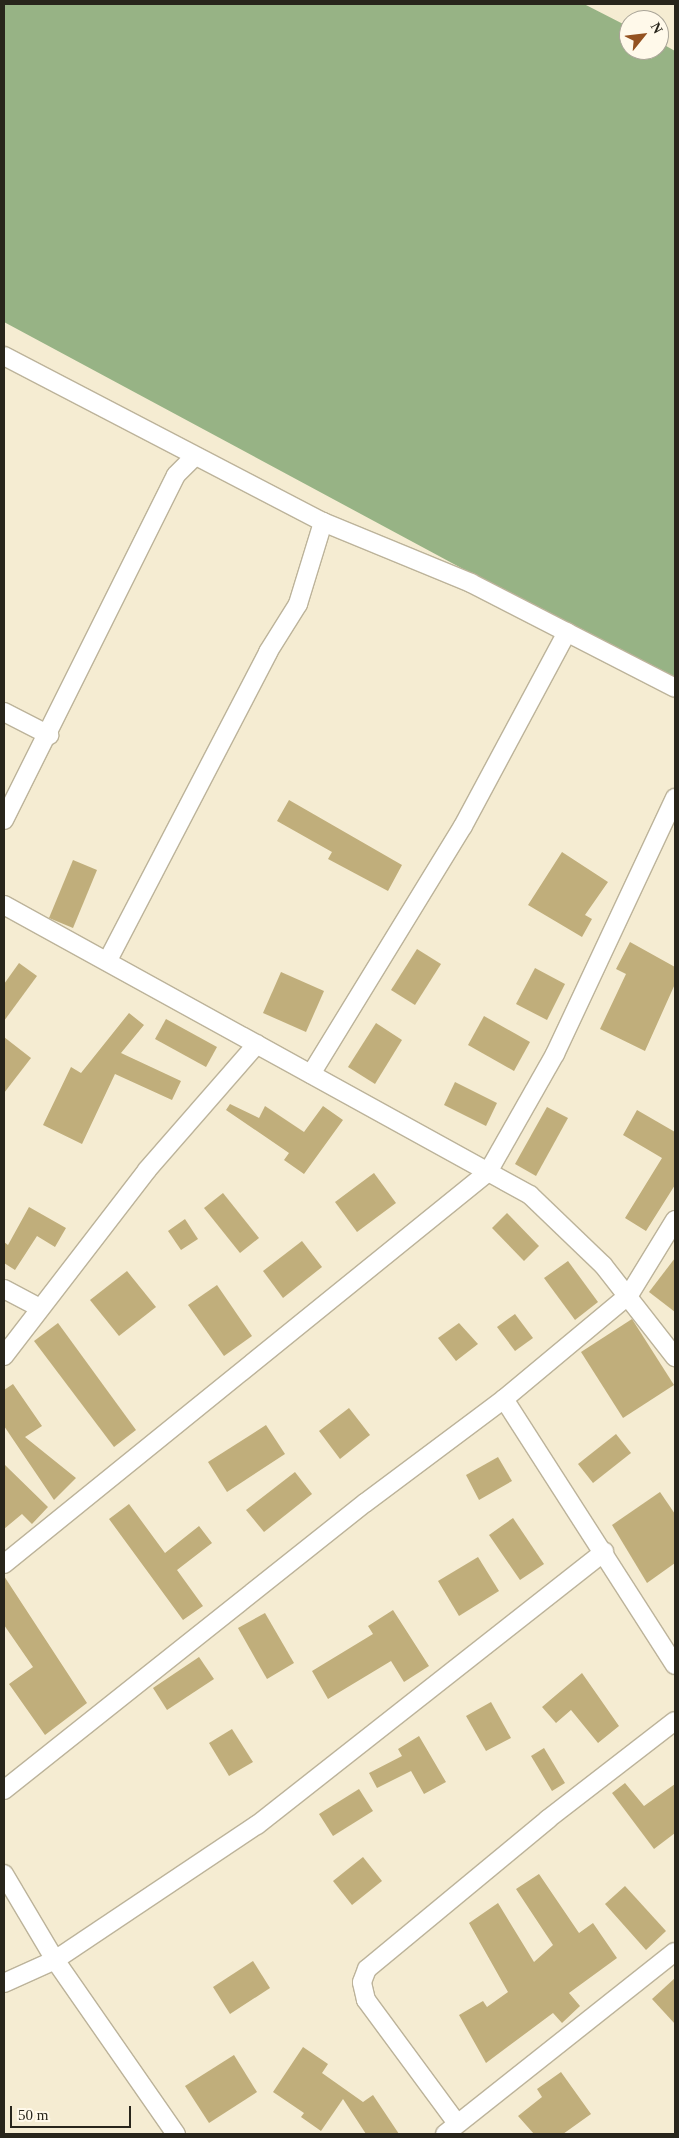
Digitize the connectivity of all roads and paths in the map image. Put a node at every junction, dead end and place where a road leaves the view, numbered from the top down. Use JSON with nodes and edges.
{"nodes":[{"id":1,"x":4,"y":356,"type":"edge"},
{"id":2,"x":194,"y":458,"type":"junction"},
{"id":3,"x":322,"y":522,"type":"junction"},
{"id":4,"x":567,"y":632,"type":"junction"},
{"id":5,"x":675,"y":688,"type":"edge"},
{"id":6,"x":4,"y":712,"type":"edge"},
{"id":7,"x":49,"y":734,"type":"junction"},
{"id":8,"x":675,"y":798,"type":"edge"},
{"id":9,"x":4,"y":820,"type":"edge"},
{"id":10,"x":4,"y":905,"type":"edge"},
{"id":11,"x":108,"y":960,"type":"junction"},
{"id":12,"x":257,"y":1044,"type":"junction"},
{"id":13,"x":311,"y":1074,"type":"junction"},
{"id":14,"x":488,"y":1172,"type":"junction"},
{"id":15,"x":675,"y":1220,"type":"edge"},
{"id":16,"x":4,"y":1289,"type":"edge"},
{"id":17,"x":629,"y":1294,"type":"junction"},
{"id":18,"x":40,"y":1308,"type":"junction"},
{"id":19,"x":4,"y":1356,"type":"edge"},
{"id":20,"x":675,"y":1357,"type":"edge"},
{"id":21,"x":504,"y":1399,"type":"junction"},
{"id":22,"x":604,"y":1552,"type":"junction"},
{"id":23,"x":4,"y":1564,"type":"edge"},
{"id":24,"x":675,"y":1665,"type":"edge"},
{"id":25,"x":675,"y":1721,"type":"edge"},
{"id":26,"x":4,"y":1790,"type":"edge"},
{"id":27,"x":4,"y":1874,"type":"edge"},
{"id":28,"x":675,"y":1952,"type":"edge"},
{"id":29,"x":55,"y":1960,"type":"junction"},
{"id":30,"x":4,"y":1983,"type":"edge"},
{"id":31,"x":451,"y":2128,"type":"edge"},
{"id":32,"x":176,"y":2134,"type":"edge"}],
"edges":[{"from":1,"to":2,"type":"street"},
{"from":2,"to":3,"type":"street"},
{"from":2,"to":7,"type":"street"},
{"from":3,"to":4,"type":"street"},
{"from":3,"to":11,"type":"street"},
{"from":4,"to":5,"type":"street"},
{"from":4,"to":13,"type":"street"},
{"from":6,"to":7,"type":"street"},
{"from":7,"to":9,"type":"street"},
{"from":8,"to":14,"type":"street"},
{"from":10,"to":11,"type":"street"},
{"from":11,"to":12,"type":"street"},
{"from":12,"to":13,"type":"street"},
{"from":12,"to":18,"type":"street"},
{"from":13,"to":14,"type":"street"},
{"from":14,"to":17,"type":"street"},
{"from":14,"to":23,"type":"street"},
{"from":15,"to":17,"type":"street"},
{"from":16,"to":18,"type":"street"},
{"from":17,"to":20,"type":"street"},
{"from":17,"to":21,"type":"street"},
{"from":18,"to":19,"type":"street"},
{"from":21,"to":22,"type":"street"},
{"from":21,"to":26,"type":"street"},
{"from":22,"to":24,"type":"street"},
{"from":22,"to":29,"type":"street"},
{"from":25,"to":31,"type":"street"},
{"from":27,"to":29,"type":"street"},
{"from":28,"to":31,"type":"street"},
{"from":29,"to":30,"type":"street"},
{"from":29,"to":32,"type":"street"}]}
